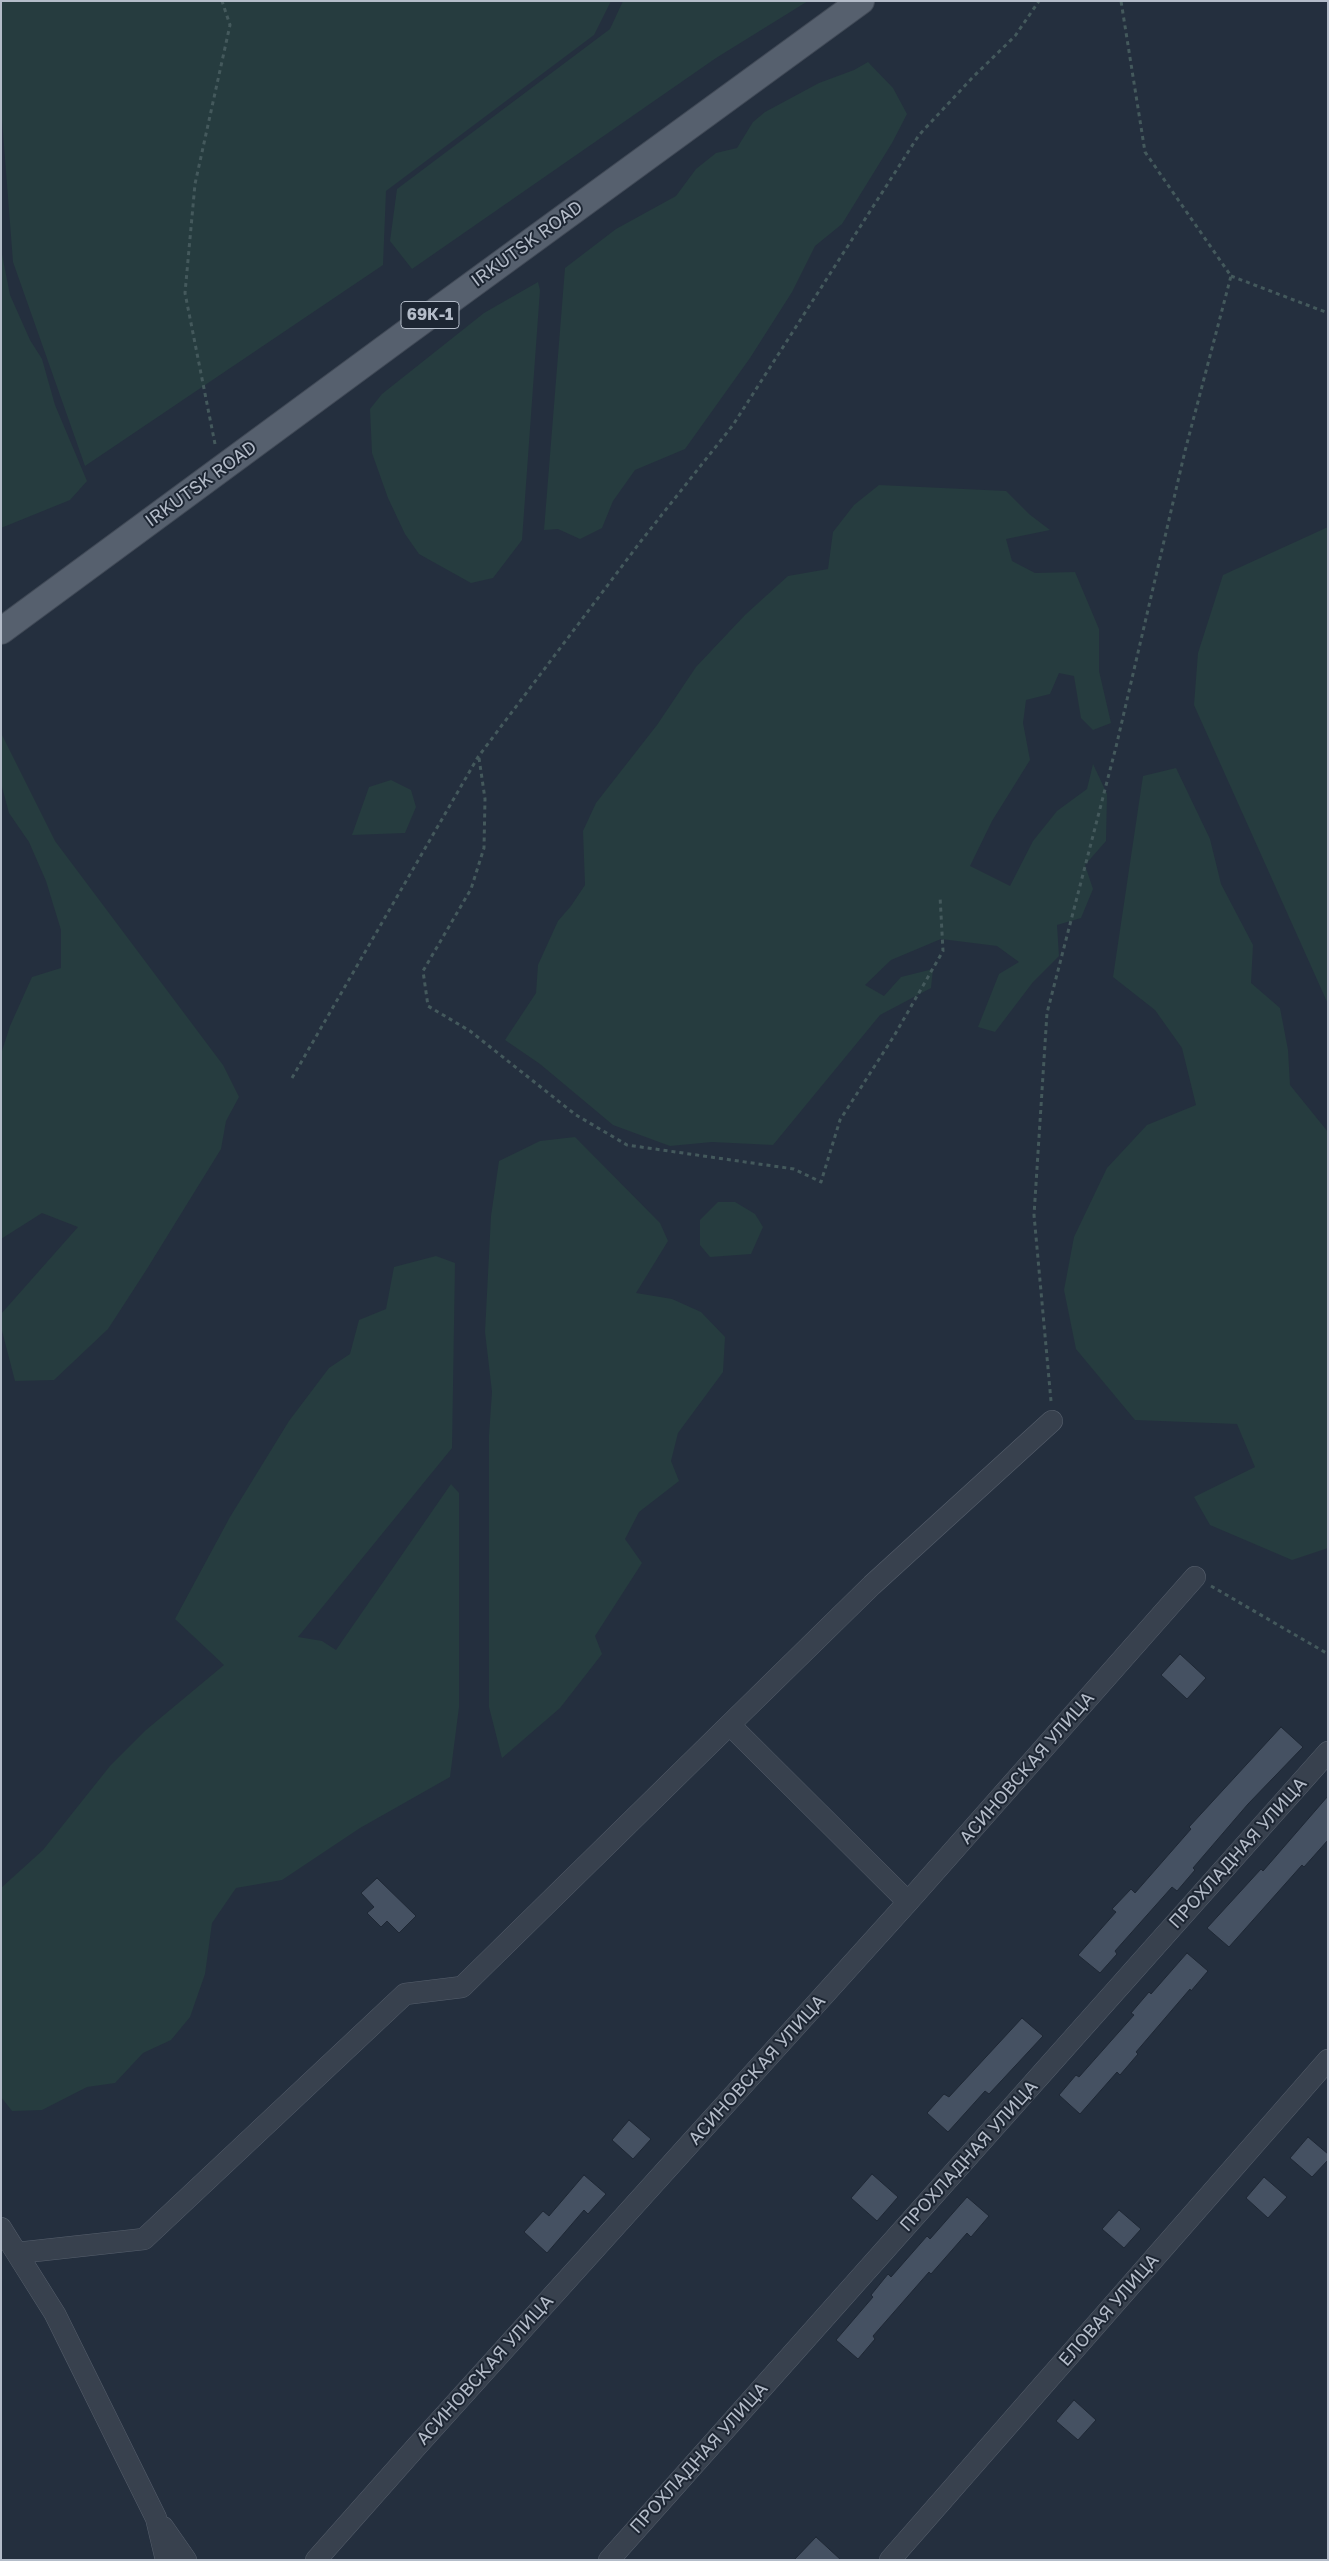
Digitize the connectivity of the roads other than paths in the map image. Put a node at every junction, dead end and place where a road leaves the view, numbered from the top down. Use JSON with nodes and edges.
{"nodes":[{"id":1,"x":861,"y":1,"type":"edge"},
{"id":2,"x":1,"y":631,"type":"edge"},
{"id":3,"x":1052,"y":1421,"type":"road end"},
{"id":4,"x":1195,"y":1577,"type":"road end"},
{"id":5,"x":730,"y":1725,"type":"junction"},
{"id":6,"x":1328,"y":1752,"type":"edge"},
{"id":7,"x":908,"y":1902,"type":"junction"},
{"id":8,"x":1328,"y":2060,"type":"edge"},
{"id":9,"x":1,"y":2228,"type":"edge"},
{"id":10,"x":17,"y":2253,"type":"junction"},
{"id":11,"x":156,"y":2518,"type":"junction"},
{"id":12,"x":166,"y":2560,"type":"edge"},
{"id":13,"x":186,"y":2560,"type":"edge"},
{"id":14,"x":316,"y":2560,"type":"edge"},
{"id":15,"x":609,"y":2560,"type":"edge"},
{"id":16,"x":890,"y":2560,"type":"edge"}],
"edges":[{"from":1,"to":2,"type":"main road","name":"IRKUTSK ROAD","number":"69К-1"},
{"from":3,"to":5,"type":"street"},
{"from":4,"to":7,"type":"street","name":"АСИНОВСКАЯ УЛИЦА"},
{"from":5,"to":7,"type":"street"},
{"from":5,"to":10,"type":"street"},
{"from":6,"to":15,"type":"street","name":"ПРОХЛАДНАЯ УЛИЦА"},
{"from":7,"to":14,"type":"street","name":"АСИНОВСКАЯ УЛИЦА"},
{"from":8,"to":16,"type":"street","name":"ЕЛОВАЯ УЛИЦА"},
{"from":9,"to":10,"type":"street"},
{"from":10,"to":11,"type":"street"},
{"from":11,"to":12,"type":"street"},
{"from":11,"to":13,"type":"street"}]}
